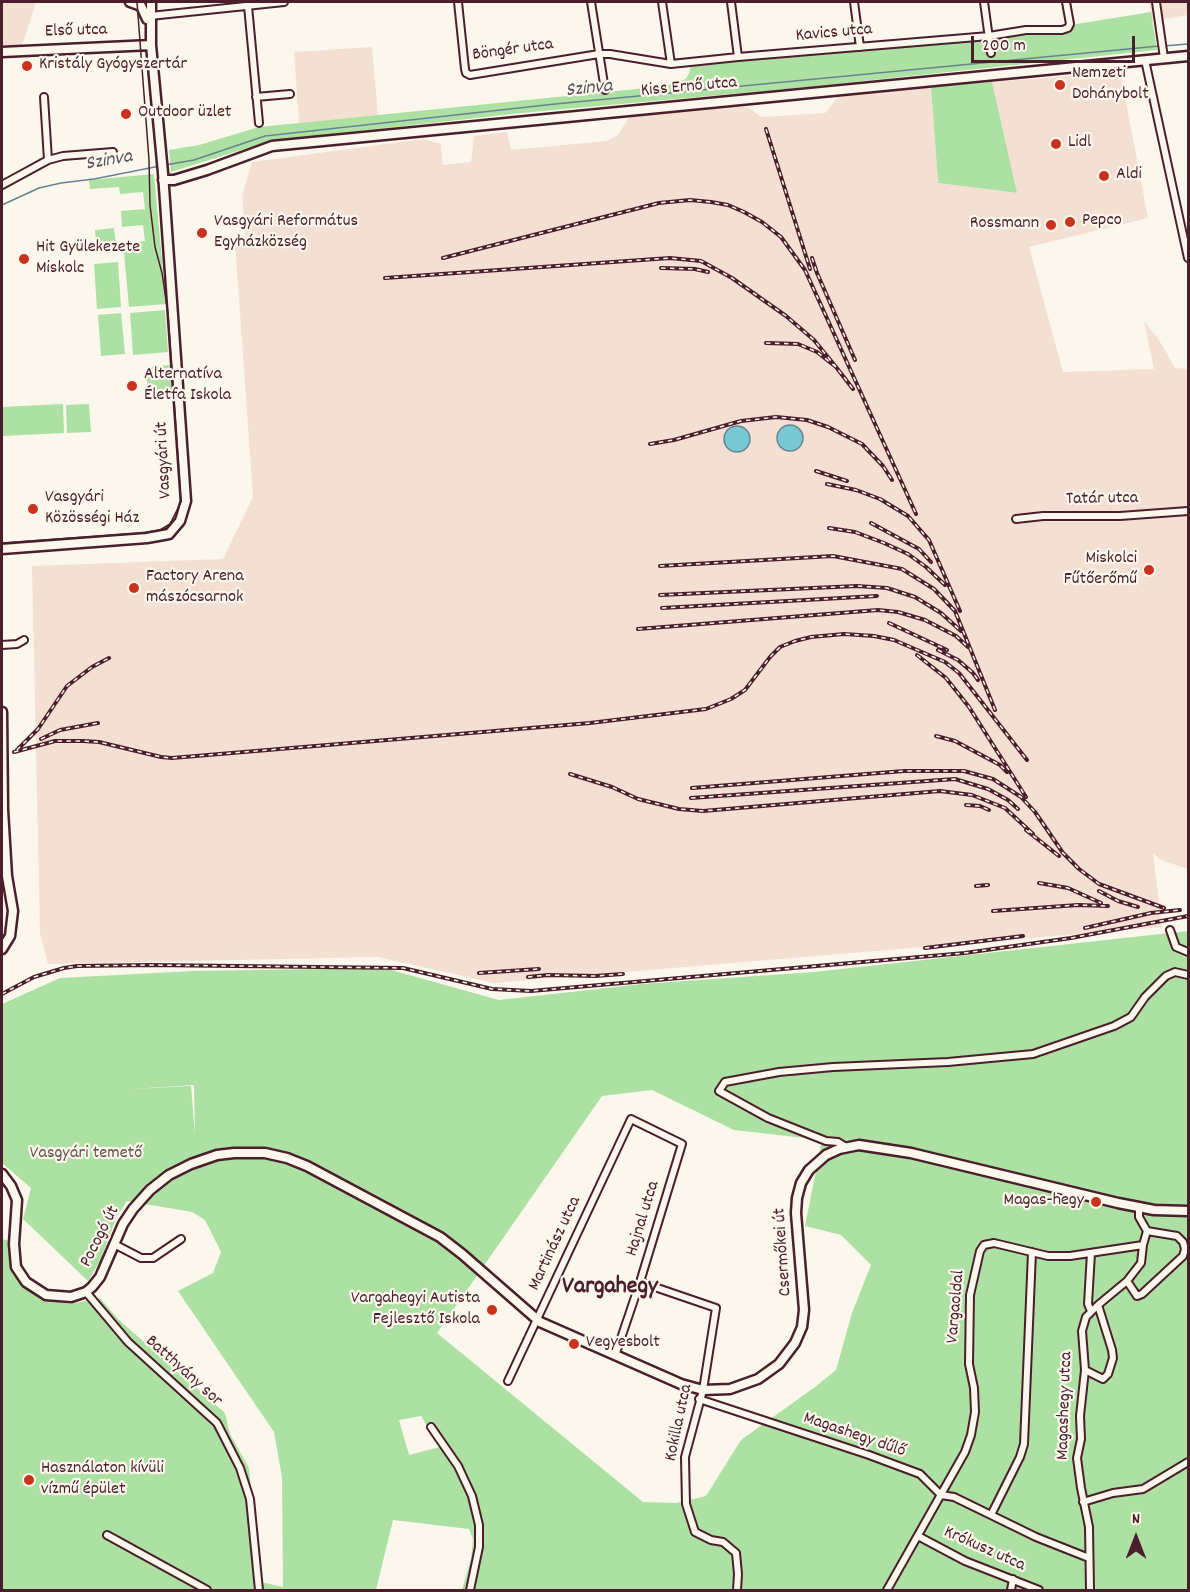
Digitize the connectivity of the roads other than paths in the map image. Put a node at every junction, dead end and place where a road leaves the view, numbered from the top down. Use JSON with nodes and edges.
{"nodes":[{"id":1,"x":130,"y":2,"type":"edge"},
{"id":2,"x":151,"y":2,"type":"edge"},
{"id":3,"x":284,"y":2,"type":"edge"},
{"id":4,"x":458,"y":2,"type":"edge"},
{"id":5,"x":591,"y":2,"type":"edge"},
{"id":6,"x":662,"y":2,"type":"edge"},
{"id":7,"x":731,"y":2,"type":"edge"},
{"id":8,"x":854,"y":2,"type":"edge"},
{"id":9,"x":984,"y":2,"type":"edge"},
{"id":10,"x":1066,"y":2,"type":"edge"},
{"id":11,"x":1156,"y":2,"type":"edge"},
{"id":12,"x":249,"y":6,"type":"junction"},
{"id":13,"x":150,"y":16,"type":"junction"},
{"id":14,"x":150,"y":33,"type":"junction"},
{"id":15,"x":989,"y":36,"type":"junction"},
{"id":16,"x":151,"y":45,"type":"junction"},
{"id":17,"x":860,"y":47,"type":"junction"},
{"id":18,"x":2,"y":52,"type":"edge"},
{"id":19,"x":991,"y":53,"type":"dead end"},
{"id":20,"x":599,"y":54,"type":"junction"},
{"id":21,"x":1163,"y":54,"type":"junction"},
{"id":22,"x":1188,"y":56,"type":"edge"},
{"id":23,"x":738,"y":57,"type":"junction"},
{"id":24,"x":1145,"y":60,"type":"junction"},
{"id":25,"x":671,"y":64,"type":"junction"},
{"id":26,"x":605,"y":90,"type":"dead end"},
{"id":27,"x":291,"y":94,"type":"dead end"},
{"id":28,"x":44,"y":97,"type":"dead end"},
{"id":29,"x":256,"y":97,"type":"junction"},
{"id":30,"x":259,"y":123,"type":"dead end"},
{"id":31,"x":113,"y":152,"type":"dead end"},
{"id":32,"x":48,"y":160,"type":"junction"},
{"id":33,"x":163,"y":180,"type":"junction"},
{"id":34,"x":2,"y":185,"type":"edge"},
{"id":35,"x":1188,"y":216,"type":"edge"},
{"id":36,"x":1180,"y":218,"type":"junction"},
{"id":37,"x":1188,"y":258,"type":"edge"},
{"id":38,"x":1188,"y":511,"type":"edge"},
{"id":39,"x":1016,"y":519,"type":"dead end"},
{"id":40,"x":2,"y":549,"type":"edge"},
{"id":41,"x":24,"y":640,"type":"dead end"},
{"id":42,"x":2,"y":645,"type":"edge"},
{"id":43,"x":2,"y":712,"type":"edge"},
{"id":44,"x":2,"y":727,"type":"edge"},
{"id":45,"x":3,"y":752,"type":"edge"},
{"id":46,"x":3,"y":789,"type":"edge"},
{"id":47,"x":2,"y":810,"type":"edge"},
{"id":48,"x":4,"y":877,"type":"edge"},
{"id":49,"x":1170,"y":930,"type":"dead end"},
{"id":50,"x":2,"y":949,"type":"edge"},
{"id":51,"x":1188,"y":952,"type":"edge"},
{"id":52,"x":1188,"y":975,"type":"edge"},
{"id":53,"x":631,"y":1119,"type":"joint"},
{"id":54,"x":846,"y":1147,"type":"junction"},
{"id":55,"x":2,"y":1174,"type":"edge"},
{"id":56,"x":1139,"y":1206,"type":"junction"},
{"id":57,"x":1188,"y":1211,"type":"edge"},
{"id":58,"x":1147,"y":1231,"type":"junction"},
{"id":59,"x":1177,"y":1236,"type":"junction"},
{"id":60,"x":1188,"y":1236,"type":"edge"},
{"id":61,"x":181,"y":1239,"type":"dead end"},
{"id":62,"x":114,"y":1244,"type":"junction"},
{"id":63,"x":1143,"y":1245,"type":"junction"},
{"id":64,"x":1032,"y":1252,"type":"junction"},
{"id":65,"x":1091,"y":1253,"type":"junction"},
{"id":66,"x":1127,"y":1281,"type":"junction"},
{"id":67,"x":492,"y":1282,"type":"joint"},
{"id":68,"x":640,"y":1282,"type":"junction"},
{"id":69,"x":86,"y":1292,"type":"junction"},
{"id":70,"x":1095,"y":1307,"type":"junction"},
{"id":71,"x":536,"y":1319,"type":"junction"},
{"id":72,"x":615,"y":1356,"type":"junction"},
{"id":73,"x":1085,"y":1370,"type":"junction"},
{"id":74,"x":508,"y":1381,"type":"dead end"},
{"id":75,"x":703,"y":1389,"type":"junction"},
{"id":76,"x":699,"y":1399,"type":"junction"},
{"id":77,"x":431,"y":1427,"type":"dead end"},
{"id":78,"x":1188,"y":1462,"type":"edge"},
{"id":79,"x":941,"y":1495,"type":"junction"},
{"id":80,"x":1083,"y":1502,"type":"junction"},
{"id":81,"x":991,"y":1515,"type":"junction"},
{"id":82,"x":107,"y":1535,"type":"dead end"},
{"id":83,"x":918,"y":1536,"type":"junction"},
{"id":84,"x":1089,"y":1558,"type":"junction"},
{"id":85,"x":1013,"y":1579,"type":"junction"},
{"id":86,"x":207,"y":1590,"type":"edge"},
{"id":87,"x":259,"y":1590,"type":"edge"},
{"id":88,"x":470,"y":1590,"type":"edge"},
{"id":89,"x":737,"y":1590,"type":"edge"},
{"id":90,"x":886,"y":1590,"type":"edge"},
{"id":91,"x":1011,"y":1590,"type":"edge"},
{"id":92,"x":1039,"y":1590,"type":"edge"},
{"id":93,"x":1090,"y":1590,"type":"edge"}],
"edges":[{"from":1,"to":14,"type":"street","name":"Vasgyári út"},
{"from":2,"to":13,"type":"street","name":"Vasgyári út"},
{"from":3,"to":12,"type":"street"},
{"from":4,"to":20,"type":"street","name":"Böngér utca"},
{"from":5,"to":20,"type":"street"},
{"from":6,"to":25,"type":"street"},
{"from":7,"to":23,"type":"street"},
{"from":8,"to":17,"type":"street"},
{"from":9,"to":15,"type":"street"},
{"from":10,"to":15,"type":"street","name":"Kavics utca"},
{"from":11,"to":21,"type":"street"},
{"from":12,"to":13,"type":"street"},
{"from":12,"to":29,"type":"street"},
{"from":13,"to":14,"type":"street","name":"Vasgyári út"},
{"from":14,"to":16,"type":"street","name":"Vasgyári út"},
{"from":15,"to":17,"type":"street","name":"Kavics utca"},
{"from":15,"to":19,"type":"street"},
{"from":16,"to":18,"type":"street","name":"Első utca"},
{"from":16,"to":33,"type":"street","name":"Vasgyári út"},
{"from":17,"to":23,"type":"street","name":"Kavics utca"},
{"from":20,"to":25,"type":"street","name":"Kavics utca"},
{"from":20,"to":26,"type":"street"},
{"from":21,"to":22,"type":"street","name":"Kiss Ernő utca"},
{"from":21,"to":24,"type":"street","name":"Kiss Ernő utca"},
{"from":23,"to":25,"type":"street","name":"Kavics utca"},
{"from":24,"to":33,"type":"street","name":"Kiss Ernő utca"},
{"from":24,"to":36,"type":"street"},
{"from":27,"to":29,"type":"street"},
{"from":28,"to":32,"type":"street"},
{"from":29,"to":30,"type":"street"},
{"from":31,"to":32,"type":"street"},
{"from":32,"to":34,"type":"street"},
{"from":33,"to":40,"type":"street","name":"Vasgyári út"},
{"from":35,"to":36,"type":"street"},
{"from":36,"to":37,"type":"street"},
{"from":38,"to":39,"type":"street","name":"Tatár utca"},
{"from":41,"to":42,"type":"street"},
{"from":43,"to":44,"type":"street"},
{"from":44,"to":45,"type":"street"},
{"from":45,"to":46,"type":"street"},
{"from":46,"to":47,"type":"street"},
{"from":47,"to":48,"type":"street"},
{"from":48,"to":50,"type":"street"},
{"from":49,"to":51,"type":"street"},
{"from":52,"to":54,"type":"street"},
{"from":53,"to":68,"type":"street","name":"Hajnal utca"},
{"from":53,"to":71,"type":"street","name":"Martinász utca"},
{"from":54,"to":56,"type":"street","name":"Csermőkei út"},
{"from":54,"to":75,"type":"street","name":"Csermőkei út"},
{"from":55,"to":69,"type":"street","name":"Pocogó út"},
{"from":56,"to":57,"type":"street","name":"Csermőkei út"},
{"from":56,"to":58,"type":"street"},
{"from":58,"to":59,"type":"street"},
{"from":58,"to":63,"type":"street"},
{"from":59,"to":60,"type":"street"},
{"from":59,"to":66,"type":"street"},
{"from":61,"to":62,"type":"street"},
{"from":62,"to":67,"type":"street","name":"Pocogó út"},
{"from":62,"to":69,"type":"street","name":"Pocogó út"},
{"from":63,"to":65,"type":"street","name":"Vargaoldal"},
{"from":63,"to":66,"type":"street","name":"Magashegy utca"},
{"from":64,"to":65,"type":"street","name":"Vargaoldal"},
{"from":64,"to":79,"type":"street","name":"Vargaoldal"},
{"from":64,"to":81,"type":"street"},
{"from":65,"to":70,"type":"street"},
{"from":66,"to":70,"type":"street","name":"Magashegy utca"},
{"from":67,"to":71,"type":"street","name":"Csermőkei út"},
{"from":68,"to":72,"type":"street","name":"Hajnal utca"},
{"from":68,"to":75,"type":"street","name":"Kokilla utca"},
{"from":69,"to":87,"type":"street","name":"Batthyány sor"},
{"from":70,"to":73,"type":"street","name":"Magashegy utca"},
{"from":70,"to":73,"type":"street"},
{"from":71,"to":72,"type":"street","name":"Csermőkei út"},
{"from":71,"to":74,"type":"street","name":"Martinász utca"},
{"from":72,"to":75,"type":"street","name":"Csermőkei út"},
{"from":73,"to":80,"type":"street","name":"Magashegy utca"},
{"from":75,"to":76,"type":"street","name":"Kokilla utca"},
{"from":76,"to":79,"type":"street","name":"Magashegy dűlő"},
{"from":76,"to":89,"type":"street","name":"Kokilla utca"},
{"from":77,"to":88,"type":"street"},
{"from":78,"to":80,"type":"street"},
{"from":79,"to":81,"type":"street","name":"Magashegy dűlő"},
{"from":79,"to":83,"type":"street","name":"Vargaoldal"},
{"from":80,"to":84,"type":"street","name":"Magashegy utca"},
{"from":81,"to":84,"type":"street","name":"Magashegy dűlő"},
{"from":82,"to":86,"type":"street"},
{"from":83,"to":85,"type":"street","name":"Krókusz utca"},
{"from":83,"to":90,"type":"street","name":"Vargaoldal"},
{"from":84,"to":93,"type":"street","name":"Magashegy utca"},
{"from":85,"to":91,"type":"street"},
{"from":85,"to":92,"type":"street","name":"Krókusz utca"}]}
